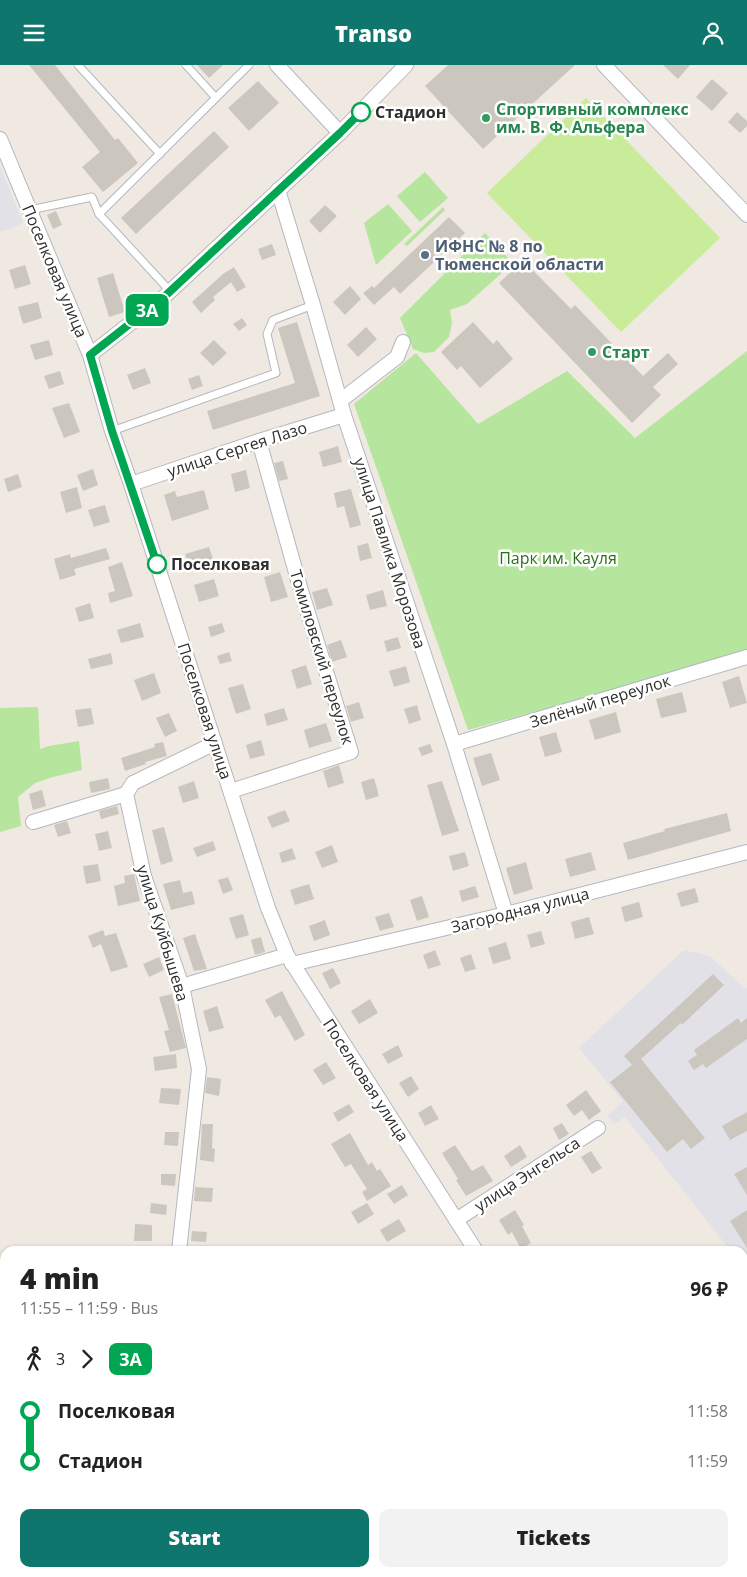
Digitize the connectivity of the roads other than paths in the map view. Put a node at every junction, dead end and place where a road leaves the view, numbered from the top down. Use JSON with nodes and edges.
{"nodes":[{"id":1,"x":78,"y":65,"type":"edge"},
{"id":2,"x":186,"y":65,"type":"edge"},
{"id":3,"x":249,"y":65,"type":"edge"},
{"id":4,"x":277,"y":65,"type":"edge"},
{"id":5,"x":406,"y":65,"type":"edge"},
{"id":6,"x":604,"y":65,"type":"edge"},
{"id":7,"x":216,"y":98,"type":"junction"},
{"id":8,"x":340,"y":133,"type":"junction"},
{"id":9,"x":0,"y":139,"type":"edge"},
{"id":10,"x":160,"y":154,"type":"junction"},
{"id":11,"x":278,"y":190,"type":"junction"},
{"id":12,"x":30,"y":210,"type":"junction"},
{"id":13,"x":99,"y":214,"type":"junction"},
{"id":14,"x":747,"y":215,"type":"edge"},
{"id":15,"x":170,"y":291,"type":"junction"},
{"id":16,"x":313,"y":305,"type":"junction"},
{"id":17,"x":403,"y":342,"type":"dead end"},
{"id":18,"x":90,"y":355,"type":"junction"},
{"id":19,"x":340,"y":401,"type":"junction"},
{"id":20,"x":344,"y":415,"type":"junction"},
{"id":21,"x":112,"y":431,"type":"junction"},
{"id":22,"x":258,"y":441,"type":"junction"},
{"id":23,"x":131,"y":483,"type":"junction"},
{"id":24,"x":747,"y":657,"type":"edge"},
{"id":25,"x":215,"y":743,"type":"junction"},
{"id":26,"x":454,"y":744,"type":"junction"},
{"id":27,"x":231,"y":791,"type":"junction"},
{"id":28,"x":126,"y":794,"type":"junction"},
{"id":29,"x":33,"y":822,"type":"dead end"},
{"id":30,"x":747,"y":852,"type":"edge"},
{"id":31,"x":506,"y":914,"type":"junction"},
{"id":32,"x":290,"y":960,"type":"junction"},
{"id":33,"x":182,"y":986,"type":"junction"},
{"id":34,"x":598,"y":1128,"type":"dead end"},
{"id":35,"x":456,"y":1220,"type":"junction"},
{"id":36,"x":180,"y":1246,"type":"edge"},
{"id":37,"x":473,"y":1246,"type":"edge"}],
"edges":[{"from":1,"to":10,"type":"lane"},
{"from":2,"to":7,"type":"lane"},
{"from":3,"to":7,"type":"lane"},
{"from":4,"to":8,"type":"street"},
{"from":5,"to":8,"type":"street"},
{"from":6,"to":14,"type":"street"},
{"from":7,"to":10,"type":"lane"},
{"from":8,"to":11,"type":"street"},
{"from":9,"to":12,"type":"street","name":"Поселковая улица"},
{"from":10,"to":13,"type":"lane"},
{"from":11,"to":15,"type":"street"},
{"from":11,"to":16,"type":"street","name":"улица Павлика Морозова"},
{"from":12,"to":13,"type":"lane"},
{"from":12,"to":18,"type":"street","name":"Поселковая улица"},
{"from":13,"to":15,"type":"lane"},
{"from":15,"to":18,"type":"street"},
{"from":16,"to":19,"type":"street","name":"улица Павлика Морозова"},
{"from":16,"to":21,"type":"lane"},
{"from":17,"to":19,"type":"street"},
{"from":18,"to":21,"type":"street","name":"Поселковая улица"},
{"from":19,"to":20,"type":"street","name":"улица Павлика Морозова"},
{"from":20,"to":22,"type":"street","name":"улица Сергея Лазо"},
{"from":20,"to":26,"type":"street","name":"улица Павлика Морозова"},
{"from":21,"to":23,"type":"street","name":"Поселковая улица"},
{"from":22,"to":23,"type":"street","name":"улица Сергея Лазо"},
{"from":22,"to":27,"type":"street","name":"Томиловский переулок"},
{"from":23,"to":25,"type":"street","name":"Поселковая улица"},
{"from":24,"to":26,"type":"street","name":"Зелёный переулок"},
{"from":25,"to":27,"type":"street","name":"Поселковая улица"},
{"from":25,"to":28,"type":"street"},
{"from":26,"to":31,"type":"street","name":"улица Павлика Морозова"},
{"from":27,"to":32,"type":"street","name":"Поселковая улица"},
{"from":28,"to":29,"type":"street"},
{"from":28,"to":33,"type":"street","name":"улица Куйбышева"},
{"from":30,"to":31,"type":"street","name":"Загородная улица"},
{"from":31,"to":32,"type":"street","name":"Загородная улица"},
{"from":32,"to":33,"type":"street","name":"Загородная улица"},
{"from":32,"to":35,"type":"street","name":"Поселковая улица"},
{"from":33,"to":36,"type":"street","name":"улица Куйбышева"},
{"from":34,"to":35,"type":"street","name":"улица Энгельса"},
{"from":35,"to":37,"type":"street","name":"Поселковая улица"}]}
